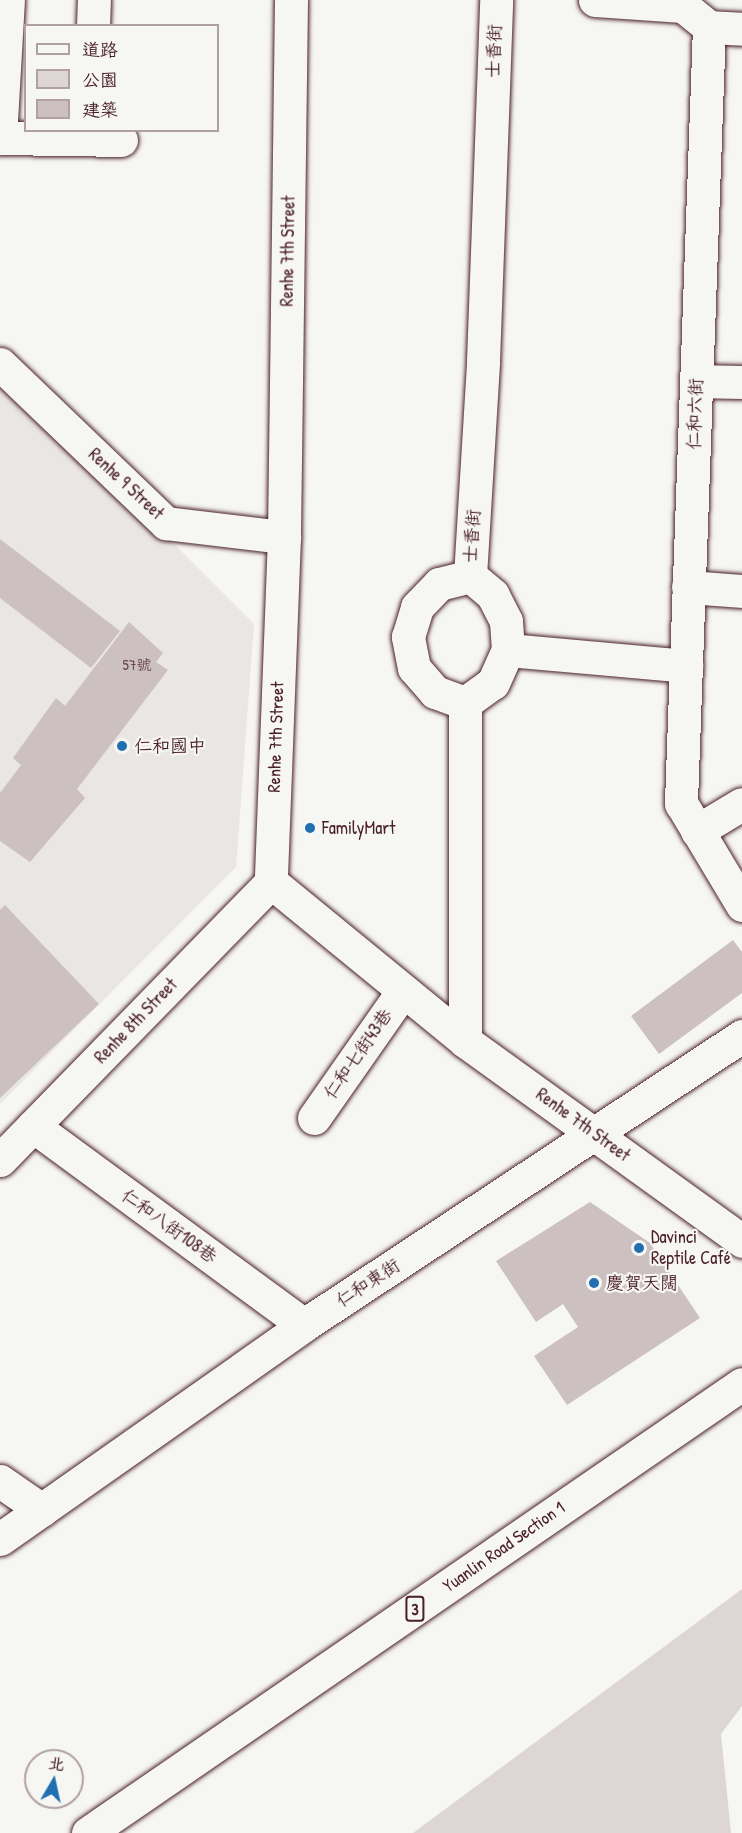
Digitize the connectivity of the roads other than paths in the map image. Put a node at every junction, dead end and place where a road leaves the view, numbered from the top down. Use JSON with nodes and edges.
{"nodes":[{"id":1,"x":8,"y":0,"type":"edge"},
{"id":2,"x":94,"y":0,"type":"edge"},
{"id":3,"x":291,"y":0,"type":"edge"},
{"id":4,"x":496,"y":0,"type":"edge"},
{"id":5,"x":595,"y":0,"type":"edge"},
{"id":6,"x":643,"y":2,"type":"edge"},
{"id":7,"x":93,"y":24,"type":"edge"},
{"id":8,"x":709,"y":27,"type":"junction"},
{"id":9,"x":742,"y":29,"type":"edge"},
{"id":10,"x":16,"y":35,"type":"edge"},
{"id":11,"x":0,"y":138,"type":"edge"},
{"id":12,"x":121,"y":140,"type":"dead end"},
{"id":13,"x":0,"y":364,"type":"edge"},
{"id":14,"x":696,"y":381,"type":"junction"},
{"id":15,"x":742,"y":382,"type":"edge"},
{"id":16,"x":284,"y":537,"type":"junction"},
{"id":17,"x":470,"y":576,"type":"junction"},
{"id":18,"x":688,"y":587,"type":"junction"},
{"id":19,"x":742,"y":591,"type":"edge"},
{"id":20,"x":508,"y":651,"type":"junction"},
{"id":21,"x":686,"y":666,"type":"junction"},
{"id":22,"x":465,"y":703,"type":"junction"},
{"id":23,"x":742,"y":804,"type":"edge"},
{"id":24,"x":697,"y":831,"type":"junction"},
{"id":25,"x":271,"y":882,"type":"junction"},
{"id":26,"x":742,"y":905,"type":"edge"},
{"id":27,"x":403,"y":990,"type":"junction"},
{"id":28,"x":742,"y":1036,"type":"edge"},
{"id":29,"x":465,"y":1041,"type":"junction"},
{"id":30,"x":314,"y":1118,"type":"dead end"},
{"id":31,"x":33,"y":1126,"type":"junction"},
{"id":32,"x":595,"y":1133,"type":"junction"},
{"id":33,"x":0,"y":1160,"type":"edge"},
{"id":34,"x":742,"y":1241,"type":"edge"},
{"id":35,"x":304,"y":1325,"type":"junction"},
{"id":36,"x":742,"y":1384,"type":"edge"},
{"id":37,"x":0,"y":1481,"type":"edge"},
{"id":38,"x":42,"y":1510,"type":"junction"},
{"id":39,"x":0,"y":1539,"type":"edge"},
{"id":40,"x":88,"y":1833,"type":"edge"}],
"edges":[{"from":1,"to":10,"type":"street"},
{"from":2,"to":7,"type":"street"},
{"from":3,"to":16,"type":"street","name":"Renhe 7th Street"},
{"from":4,"to":17,"type":"street","name":"士香街"},
{"from":5,"to":6,"type":"street"},
{"from":6,"to":8,"type":"street"},
{"from":8,"to":9,"type":"street"},
{"from":8,"to":14,"type":"street","name":"仁和六街"},
{"from":10,"to":11,"type":"street"},
{"from":11,"to":12,"type":"street"},
{"from":13,"to":16,"type":"street","name":"Renhe 9 Street"},
{"from":14,"to":15,"type":"street"},
{"from":14,"to":18,"type":"street","name":"仁和六街"},
{"from":16,"to":25,"type":"street","name":"Renhe 7th Street"},
{"from":17,"to":20,"type":"street","name":"士香街"},
{"from":17,"to":22,"type":"street"},
{"from":18,"to":19,"type":"street"},
{"from":18,"to":21,"type":"street","name":"仁和六街"},
{"from":20,"to":21,"type":"street"},
{"from":20,"to":22,"type":"street","name":"士香街"},
{"from":21,"to":24,"type":"street","name":"仁和六街"},
{"from":22,"to":29,"type":"street"},
{"from":23,"to":24,"type":"street"},
{"from":24,"to":26,"type":"street","name":"仁和六街"},
{"from":25,"to":27,"type":"street","name":"Renhe 7th Street"},
{"from":25,"to":31,"type":"street","name":"Renhe 8th Street"},
{"from":27,"to":29,"type":"street","name":"Renhe 7th Street"},
{"from":27,"to":30,"type":"street","name":"仁和七街43巷"},
{"from":28,"to":32,"type":"street","name":"仁和東街"},
{"from":29,"to":32,"type":"street","name":"Renhe 7th Street"},
{"from":31,"to":33,"type":"street","name":"Renhe 8th Street"},
{"from":31,"to":35,"type":"street","name":"仁和八街108巷"},
{"from":32,"to":34,"type":"street","name":"Renhe 7th Street"},
{"from":32,"to":35,"type":"street","name":"仁和東街"},
{"from":35,"to":38,"type":"street","name":"仁和東街"},
{"from":36,"to":40,"type":"street","name":"Yuanlin Road Section 1","number":"3"},
{"from":37,"to":38,"type":"street"},
{"from":38,"to":39,"type":"street","name":"仁和東街"}]}
